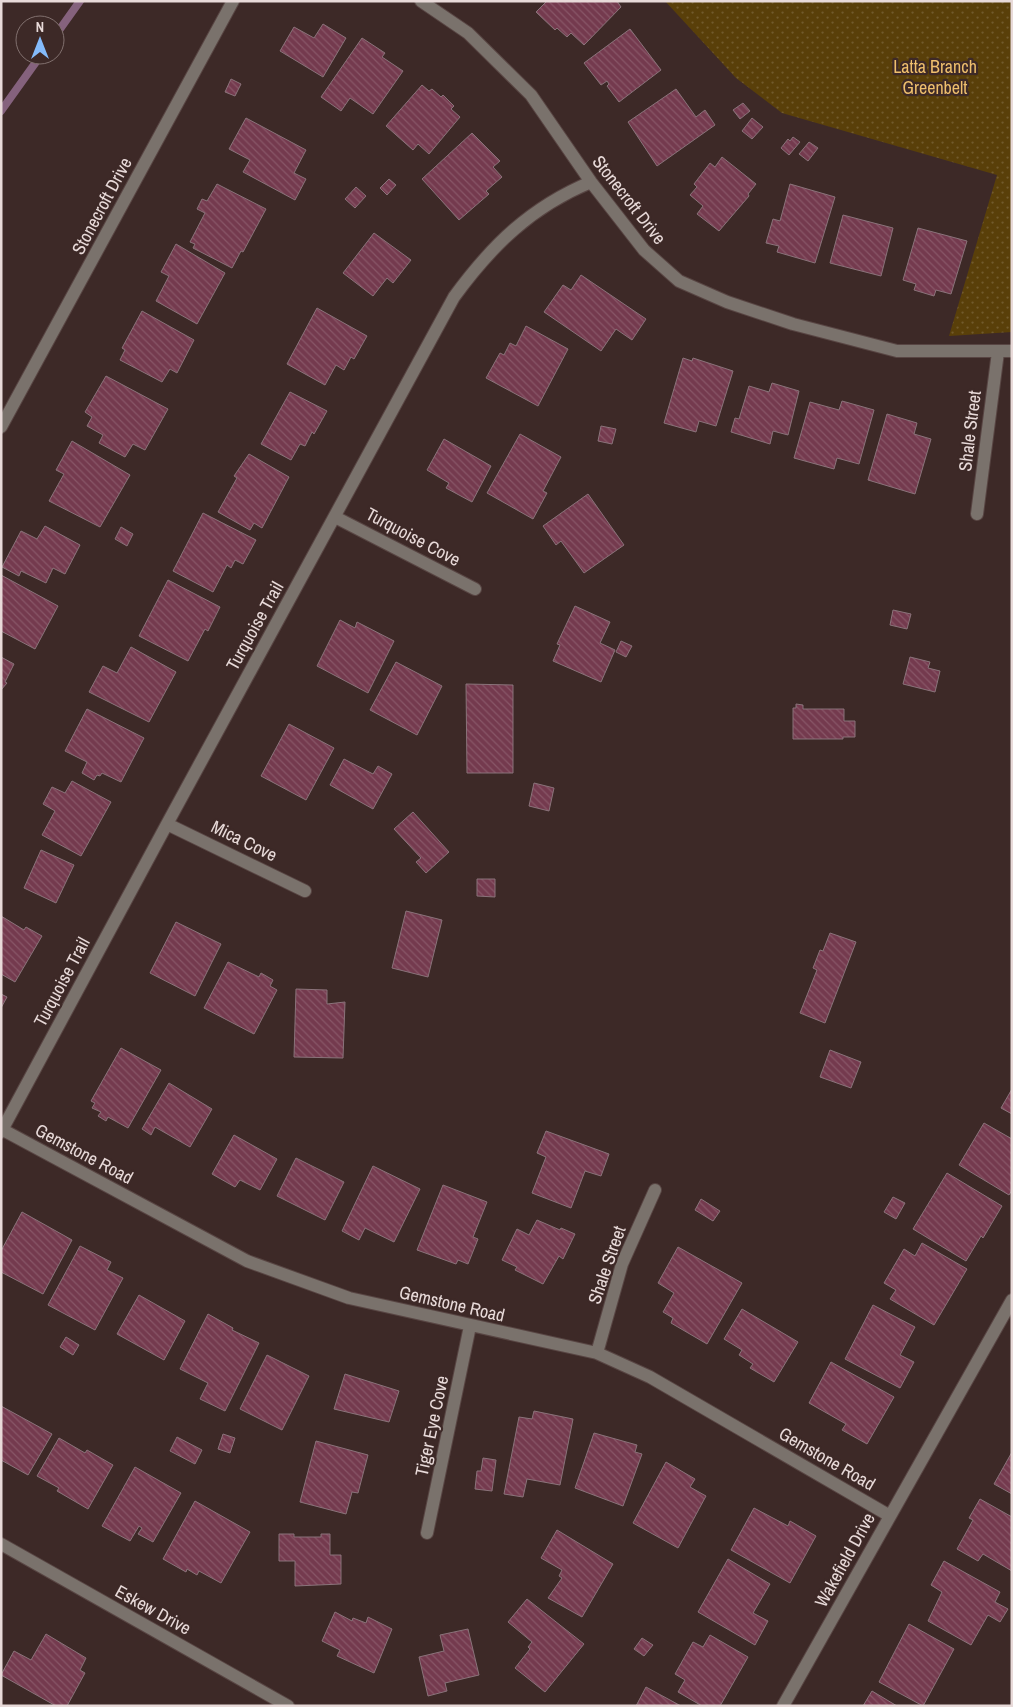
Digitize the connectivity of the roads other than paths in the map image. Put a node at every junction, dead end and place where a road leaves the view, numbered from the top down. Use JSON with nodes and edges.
{"nodes":[{"id":1,"x":233,"y":1,"type":"edge"},
{"id":2,"x":421,"y":1,"type":"edge"},
{"id":3,"x":591,"y":182,"type":"junction"},
{"id":4,"x":1012,"y":351,"type":"edge"},
{"id":5,"x":998,"y":352,"type":"junction"},
{"id":6,"x":1,"y":427,"type":"edge"},
{"id":7,"x":977,"y":514,"type":"dead end"},
{"id":8,"x":335,"y":517,"type":"junction"},
{"id":9,"x":475,"y":590,"type":"dead end"},
{"id":10,"x":167,"y":824,"type":"junction"},
{"id":11,"x":306,"y":891,"type":"dead end"},
{"id":12,"x":2,"y":1131,"type":"edge"},
{"id":13,"x":654,"y":1190,"type":"dead end"},
{"id":14,"x":1012,"y":1300,"type":"edge"},
{"id":15,"x":470,"y":1326,"type":"junction"},
{"id":16,"x":597,"y":1353,"type":"junction"},
{"id":17,"x":890,"y":1516,"type":"junction"},
{"id":18,"x":427,"y":1533,"type":"dead end"},
{"id":19,"x":1,"y":1544,"type":"edge"},
{"id":20,"x":288,"y":1706,"type":"edge"},
{"id":21,"x":783,"y":1706,"type":"edge"}],
"edges":[{"from":1,"to":6,"type":"street","name":"Stonecroft Drive"},
{"from":2,"to":3,"type":"street","name":"Stonecroft Drive"},
{"from":3,"to":5,"type":"street","name":"Stonecroft Drive"},
{"from":3,"to":8,"type":"street","name":"Turquoise Trail"},
{"from":4,"to":5,"type":"street","name":"Stonecroft Drive"},
{"from":5,"to":7,"type":"street","name":"Shale Street"},
{"from":8,"to":9,"type":"street","name":"Turquoise Cove"},
{"from":8,"to":10,"type":"street","name":"Turquoise Trail"},
{"from":10,"to":11,"type":"street","name":"Mica Cove"},
{"from":10,"to":12,"type":"street","name":"Turquoise Trail"},
{"from":12,"to":15,"type":"street","name":"Gemstone Road"},
{"from":13,"to":16,"type":"street","name":"Shale Street"},
{"from":14,"to":17,"type":"street","name":"Wakefield Drive"},
{"from":15,"to":16,"type":"street","name":"Gemstone Road"},
{"from":15,"to":18,"type":"street","name":"Tiger Eye Cove"},
{"from":16,"to":17,"type":"street","name":"Gemstone Road"},
{"from":17,"to":21,"type":"street","name":"Wakefield Drive"},
{"from":19,"to":20,"type":"street","name":"Eskew Drive"}]}
